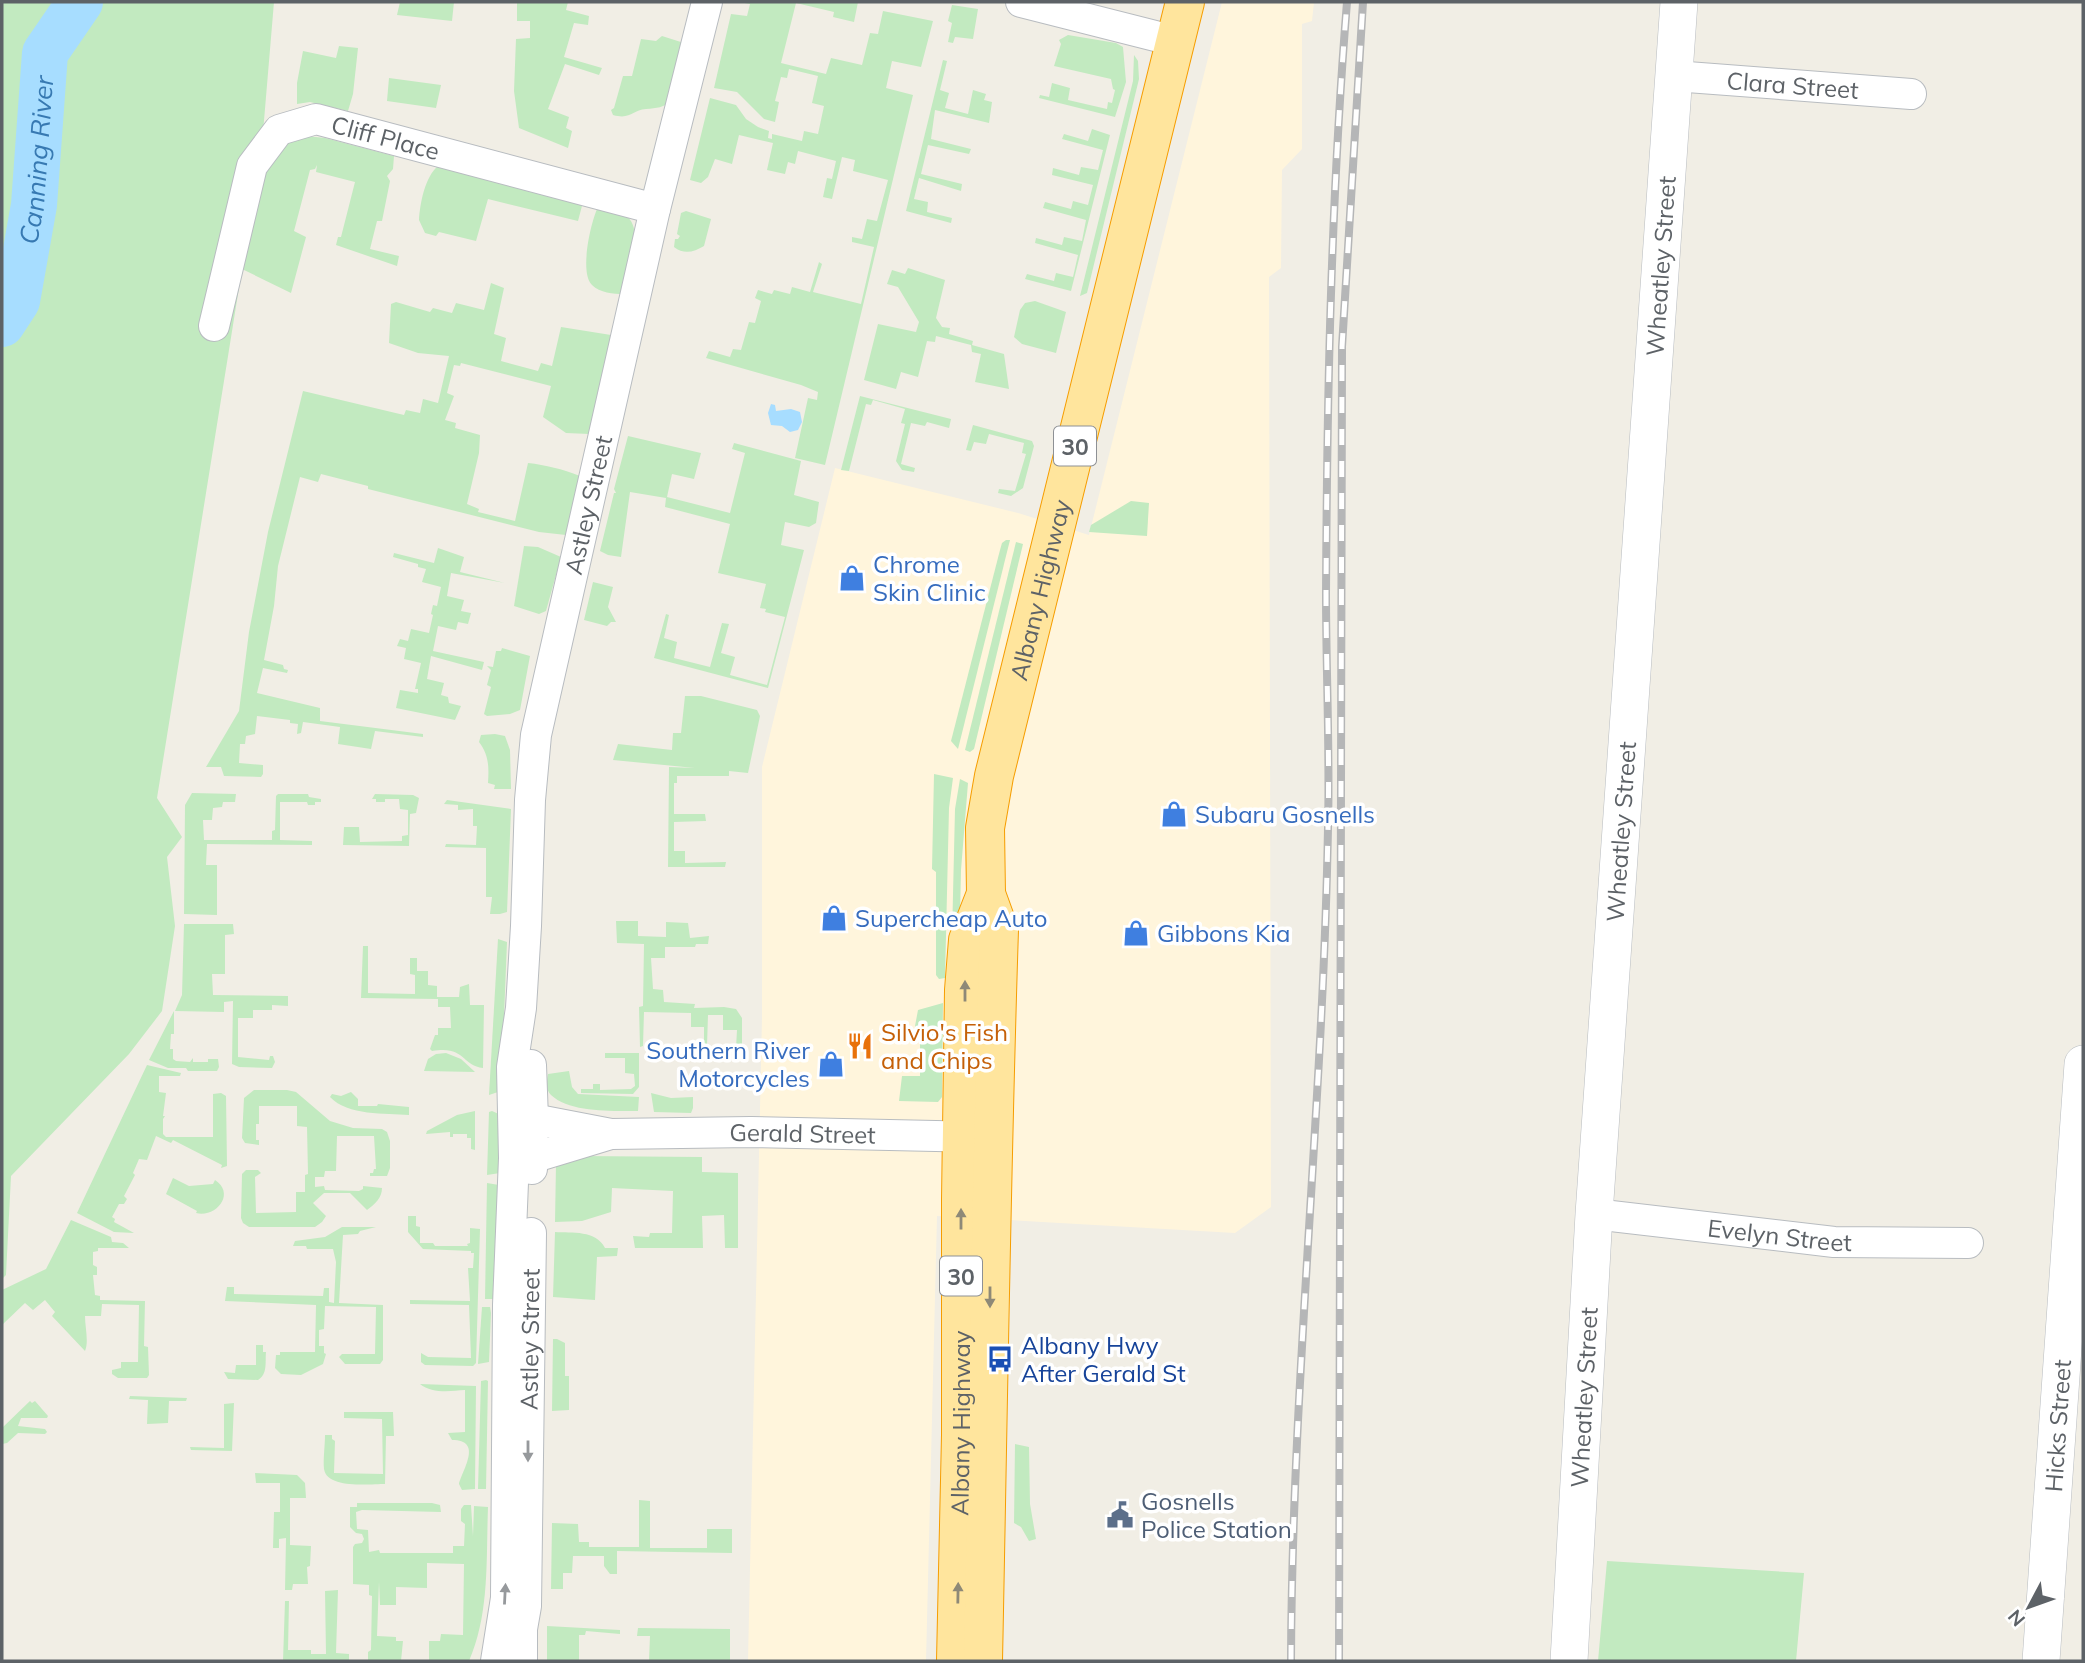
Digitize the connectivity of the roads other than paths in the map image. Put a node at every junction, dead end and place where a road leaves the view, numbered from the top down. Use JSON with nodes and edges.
{"nodes":[{"id":1,"x":708,"y":2,"type":"edge"},
{"id":2,"x":1021,"y":2,"type":"edge"},
{"id":3,"x":1185,"y":2,"type":"edge"},
{"id":4,"x":1679,"y":2,"type":"edge"},
{"id":5,"x":1175,"y":41,"type":"junction"},
{"id":6,"x":1674,"y":76,"type":"junction"},
{"id":7,"x":1911,"y":94,"type":"dead end"},
{"id":8,"x":655,"y":209,"type":"junction"},
{"id":9,"x":214,"y":326,"type":"dead end"},
{"id":10,"x":2083,"y":1064,"type":"edge"},
{"id":11,"x":522,"y":1119,"type":"junction"},
{"id":12,"x":611,"y":1134,"type":"junction"},
{"id":13,"x":978,"y":1137,"type":"junction"},
{"id":14,"x":523,"y":1158,"type":"junction"},
{"id":15,"x":1594,"y":1214,"type":"junction"},
{"id":16,"x":1968,"y":1243,"type":"dead end"},
{"id":17,"x":2076,"y":1251,"type":"edge"},
{"id":18,"x":496,"y":1661,"type":"edge"},
{"id":19,"x":522,"y":1661,"type":"edge"},
{"id":20,"x":956,"y":1661,"type":"edge"},
{"id":21,"x":983,"y":1661,"type":"edge"},
{"id":22,"x":1569,"y":1661,"type":"edge"},
{"id":23,"x":2041,"y":1661,"type":"edge"}],
"edges":[{"from":1,"to":8,"type":"street","name":"Astley Street"},
{"from":2,"to":5,"type":"street"},
{"from":3,"to":5,"type":"highway","name":"Albany Highway","number":"30"},
{"from":4,"to":6,"type":"street","name":"Wheatley Street"},
{"from":5,"to":13,"type":"highway","name":"Albany Highway","number":"30"},
{"from":6,"to":7,"type":"street","name":"Clara Street"},
{"from":6,"to":15,"type":"street","name":"Wheatley Street"},
{"from":8,"to":9,"type":"street","name":"Cliff Place"},
{"from":8,"to":11,"type":"street","name":"Astley Street"},
{"from":10,"to":17,"type":"street","name":"Hicks Street"},
{"from":11,"to":12,"type":"street","name":"Gerald Street"},
{"from":11,"to":14,"type":"street","name":"Astley Street"},
{"from":12,"to":13,"type":"street","name":"Gerald Street"},
{"from":12,"to":14,"type":"street","name":"Gerald Street"},
{"from":20,"to":13,"type":"highway","name":"Albany Highway","number":"30","one_way":true},
{"from":13,"to":21,"type":"highway","name":"Albany Highway","number":"30","one_way":true},
{"from":18,"to":14,"type":"street","name":"Astley Street","one_way":true},
{"from":14,"to":19,"type":"street","name":"Astley Street","one_way":true},
{"from":15,"to":16,"type":"street","name":"Evelyn Street"},
{"from":15,"to":22,"type":"street","name":"Wheatley Street"},
{"from":17,"to":23,"type":"street","name":"Hicks Street"}]}
